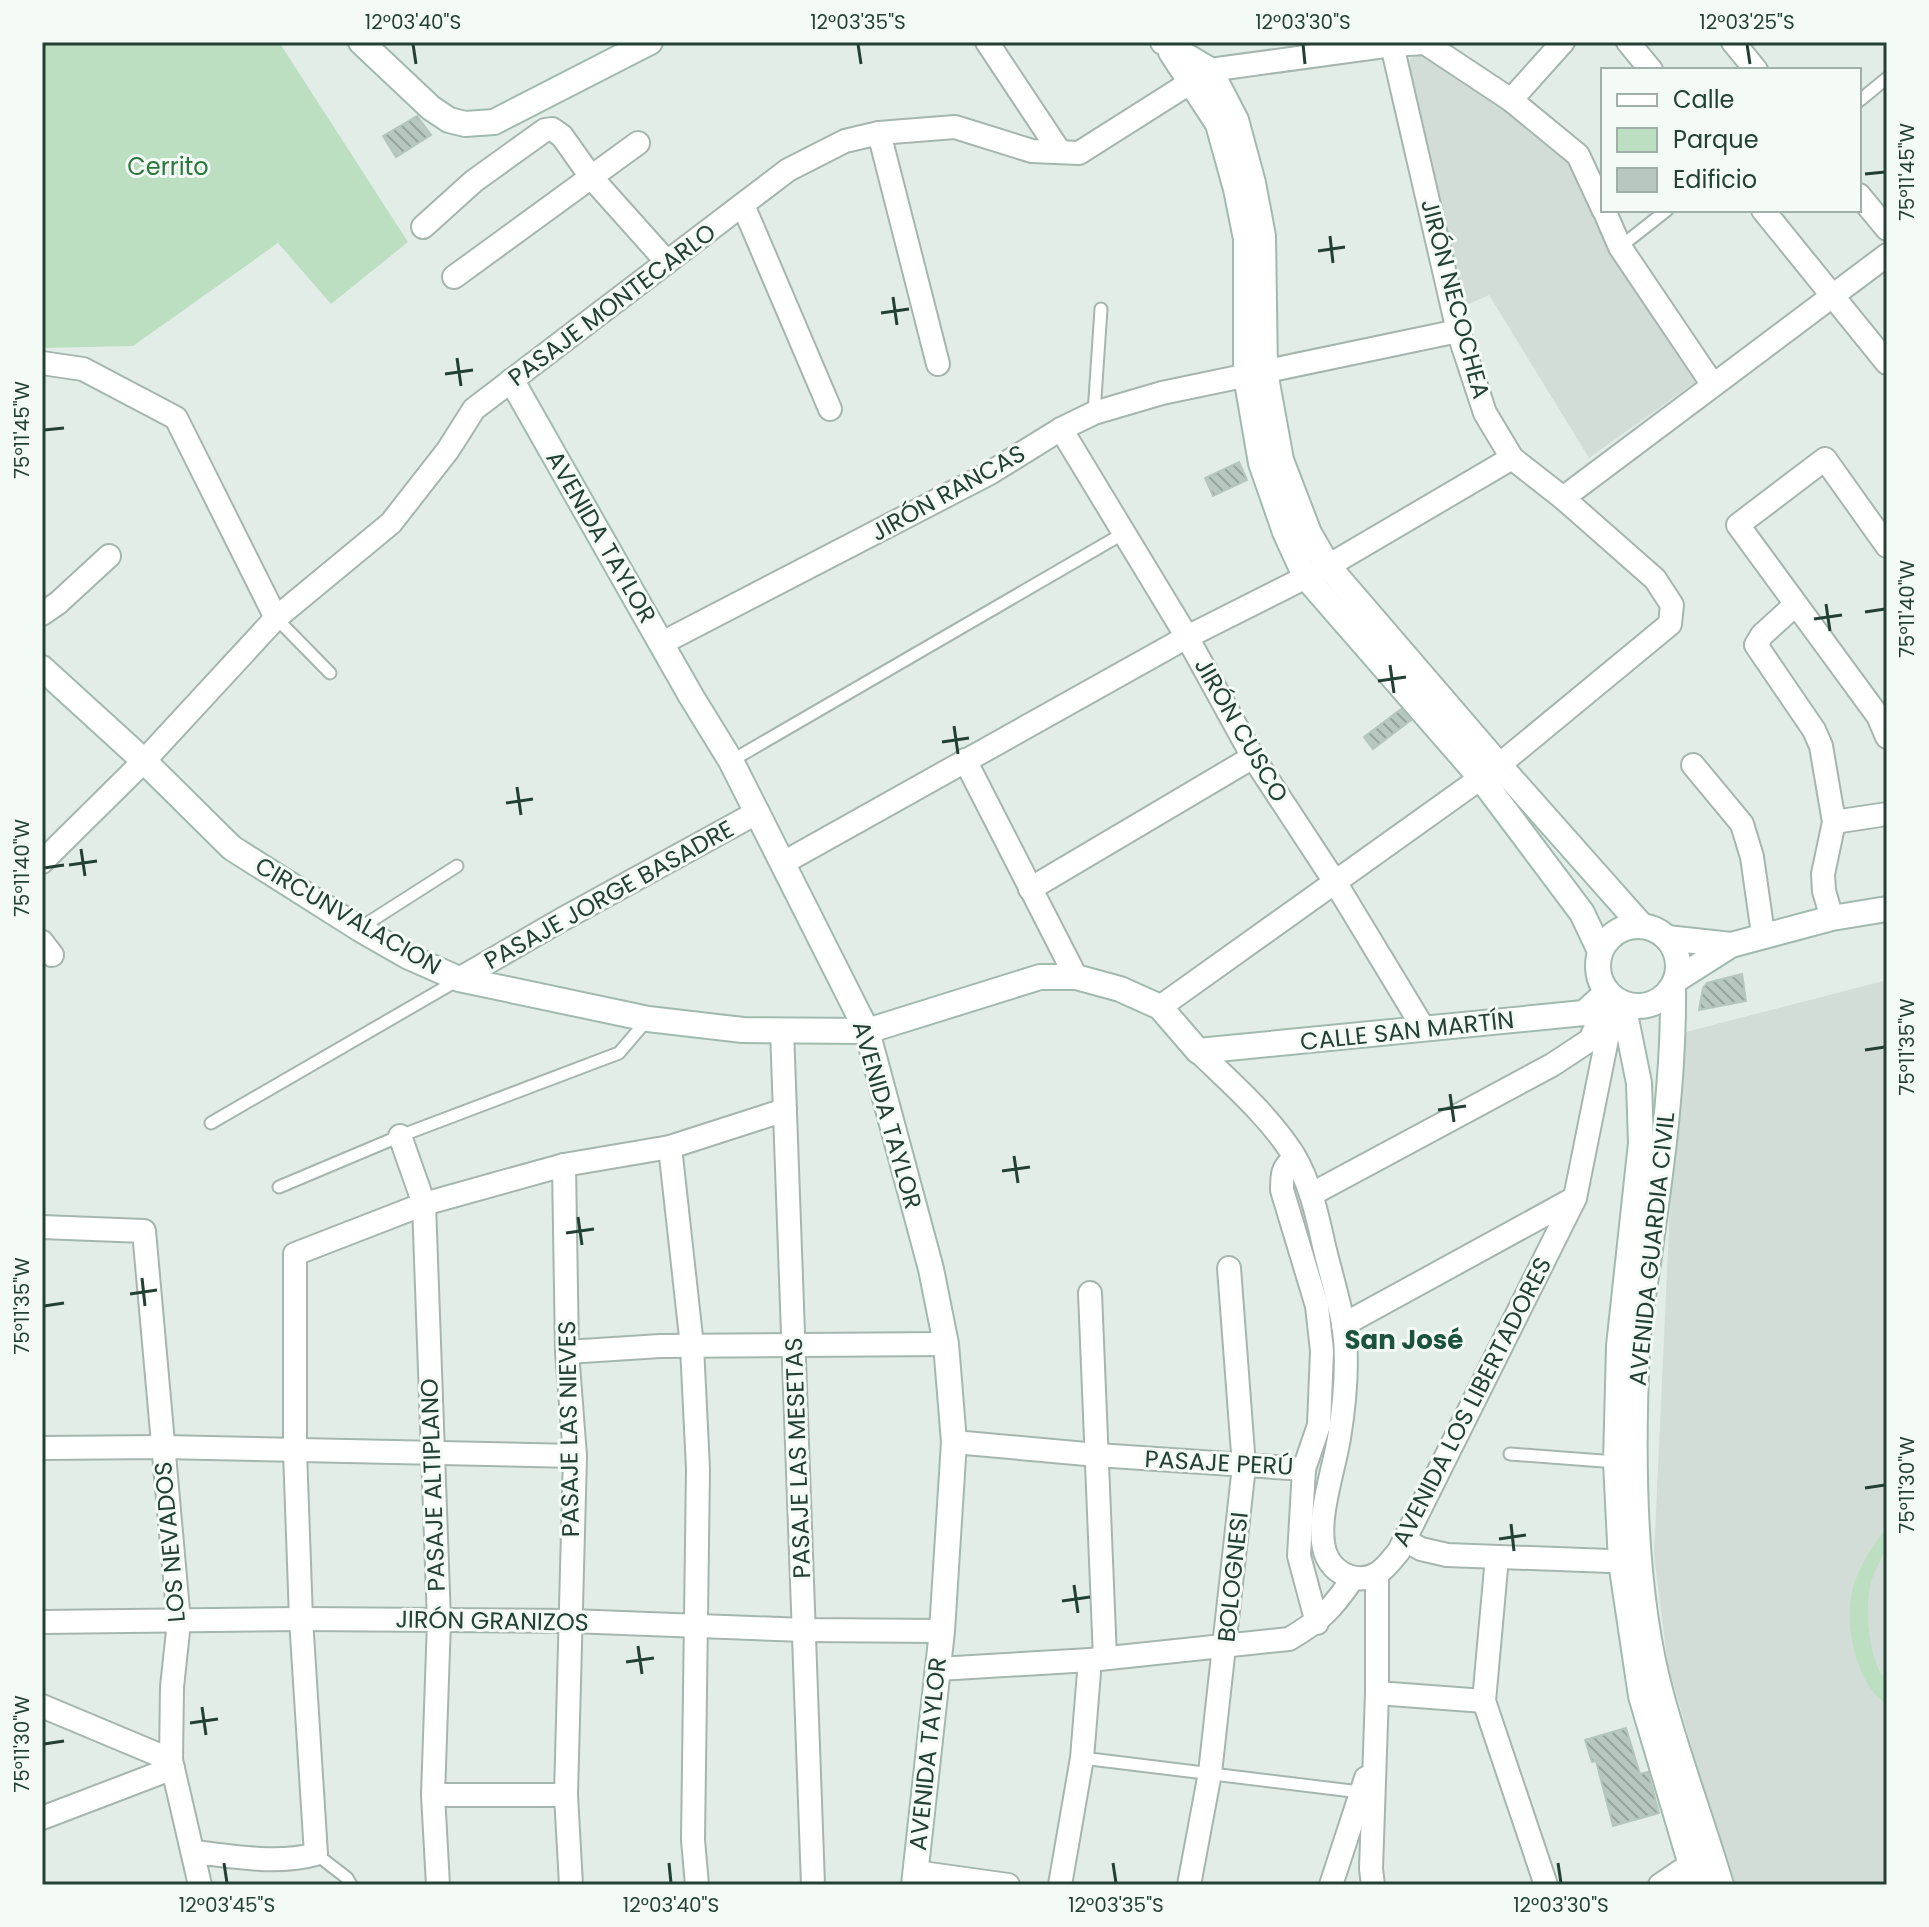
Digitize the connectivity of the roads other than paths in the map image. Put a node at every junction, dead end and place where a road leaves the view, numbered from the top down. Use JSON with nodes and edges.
{"nodes":[{"id":1,"x":361,"y":42,"type":"edge"},
{"id":2,"x":650,"y":42,"type":"edge"},
{"id":3,"x":987,"y":42,"type":"edge"},
{"id":4,"x":1164,"y":42,"type":"edge"},
{"id":5,"x":1563,"y":42,"type":"edge"},
{"id":6,"x":1628,"y":42,"type":"edge"},
{"id":7,"x":1733,"y":42,"type":"edge"},
{"id":8,"x":1392,"y":45,"type":"junction"},
{"id":9,"x":1280,"y":52,"type":"edge"},
{"id":10,"x":1649,"y":68,"type":"edge"},
{"id":11,"x":1754,"y":68,"type":"edge"},
{"id":12,"x":1201,"y":76,"type":"junction"},
{"id":13,"x":1887,"y":78,"type":"edge"},
{"id":14,"x":1861,"y":99,"type":"edge"},
{"id":15,"x":1511,"y":100,"type":"junction"},
{"id":16,"x":879,"y":133,"type":"junction"},
{"id":17,"x":638,"y":143,"type":"dead end"},
{"id":18,"x":1060,"y":152,"type":"junction"},
{"id":19,"x":591,"y":177,"type":"junction"},
{"id":20,"x":1861,"y":197,"type":"edge"},
{"id":21,"x":743,"y":205,"type":"junction"},
{"id":22,"x":1601,"y":205,"type":"edge"},
{"id":23,"x":1604,"y":212,"type":"edge"},
{"id":24,"x":1664,"y":212,"type":"edge"},
{"id":25,"x":1765,"y":212,"type":"edge"},
{"id":26,"x":423,"y":227,"type":"dead end"},
{"id":27,"x":1887,"y":229,"type":"edge"},
{"id":28,"x":1620,"y":247,"type":"junction"},
{"id":29,"x":1887,"y":255,"type":"edge"},
{"id":30,"x":667,"y":262,"type":"junction"},
{"id":31,"x":454,"y":277,"type":"dead end"},
{"id":32,"x":1832,"y":296,"type":"junction"},
{"id":33,"x":1101,"y":309,"type":"dead end"},
{"id":34,"x":1458,"y":331,"type":"junction"},
{"id":35,"x":42,"y":363,"type":"edge"},
{"id":36,"x":1887,"y":363,"type":"edge"},
{"id":37,"x":938,"y":364,"type":"dead end"},
{"id":38,"x":1256,"y":374,"type":"junction"},
{"id":39,"x":512,"y":381,"type":"junction"},
{"id":40,"x":1713,"y":385,"type":"junction"},
{"id":41,"x":830,"y":409,"type":"dead end"},
{"id":42,"x":1094,"y":413,"type":"junction"},
{"id":43,"x":1061,"y":429,"type":"junction"},
{"id":44,"x":1512,"y":458,"type":"junction"},
{"id":45,"x":1563,"y":498,"type":"junction"},
{"id":46,"x":1124,"y":533,"type":"junction"},
{"id":47,"x":1887,"y":546,"type":"edge"},
{"id":48,"x":109,"y":556,"type":"dead end"},
{"id":49,"x":1328,"y":566,"type":"junction"},
{"id":50,"x":1305,"y":576,"type":"junction"},
{"id":51,"x":1795,"y":605,"type":"junction"},
{"id":52,"x":42,"y":614,"type":"edge"},
{"id":53,"x":276,"y":618,"type":"junction"},
{"id":54,"x":1187,"y":637,"type":"junction"},
{"id":55,"x":662,"y":643,"type":"junction"},
{"id":56,"x":42,"y":668,"type":"edge"},
{"id":57,"x":330,"y":673,"type":"dead end"},
{"id":58,"x":1887,"y":737,"type":"edge"},
{"id":59,"x":1253,"y":757,"type":"junction"},
{"id":60,"x":965,"y":760,"type":"junction"},
{"id":61,"x":144,"y":761,"type":"junction"},
{"id":62,"x":731,"y":761,"type":"junction"},
{"id":63,"x":1693,"y":765,"type":"dead end"},
{"id":64,"x":1490,"y":771,"type":"junction"},
{"id":65,"x":758,"y":812,"type":"junction"},
{"id":66,"x":1887,"y":814,"type":"edge"},
{"id":67,"x":1834,"y":822,"type":"junction"},
{"id":68,"x":42,"y":862,"type":"edge"},
{"id":69,"x":1583,"y":862,"type":"junction"},
{"id":70,"x":783,"y":863,"type":"junction"},
{"id":71,"x":457,"y":866,"type":"dead end"},
{"id":72,"x":1335,"y":882,"type":"junction"},
{"id":73,"x":1558,"y":882,"type":"junction"},
{"id":74,"x":1030,"y":889,"type":"junction"},
{"id":75,"x":1887,"y":909,"type":"edge"},
{"id":76,"x":1832,"y":918,"type":"junction"},
{"id":77,"x":1641,"y":925,"type":"junction"},
{"id":78,"x":360,"y":929,"type":"junction"},
{"id":79,"x":1763,"y":934,"type":"junction"},
{"id":80,"x":1667,"y":938,"type":"junction"},
{"id":81,"x":1731,"y":945,"type":"junction"},
{"id":82,"x":1600,"y":951,"type":"junction"},
{"id":83,"x":1076,"y":977,"type":"junction"},
{"id":84,"x":459,"y":979,"type":"junction"},
{"id":85,"x":1674,"y":983,"type":"junction"},
{"id":86,"x":1614,"y":998,"type":"junction"},
{"id":87,"x":1160,"y":1007,"type":"junction"},
{"id":88,"x":648,"y":1019,"type":"junction"},
{"id":89,"x":1424,"y":1029,"type":"junction"},
{"id":90,"x":782,"y":1030,"type":"junction"},
{"id":91,"x":867,"y":1031,"type":"junction"},
{"id":92,"x":1198,"y":1051,"type":"junction"},
{"id":93,"x":785,"y":1110,"type":"junction"},
{"id":94,"x":211,"y":1123,"type":"dead end"},
{"id":95,"x":400,"y":1136,"type":"junction"},
{"id":96,"x":670,"y":1147,"type":"junction"},
{"id":97,"x":1295,"y":1158,"type":"junction"},
{"id":98,"x":564,"y":1165,"type":"junction"},
{"id":99,"x":279,"y":1187,"type":"dead end"},
{"id":100,"x":1312,"y":1194,"type":"junction"},
{"id":101,"x":1575,"y":1198,"type":"junction"},
{"id":102,"x":424,"y":1204,"type":"junction"},
{"id":103,"x":42,"y":1227,"type":"edge"},
{"id":104,"x":1229,"y":1268,"type":"dead end"},
{"id":105,"x":1090,"y":1293,"type":"dead end"},
{"id":106,"x":1343,"y":1325,"type":"junction"},
{"id":107,"x":946,"y":1344,"type":"junction"},
{"id":108,"x":793,"y":1345,"type":"junction"},
{"id":109,"x":692,"y":1346,"type":"junction"},
{"id":110,"x":567,"y":1352,"type":"junction"},
{"id":111,"x":954,"y":1442,"type":"junction"},
{"id":112,"x":162,"y":1447,"type":"junction"},
{"id":113,"x":42,"y":1448,"type":"edge"},
{"id":114,"x":295,"y":1451,"type":"junction"},
{"id":115,"x":431,"y":1454,"type":"junction"},
{"id":116,"x":1510,"y":1454,"type":"dead end"},
{"id":117,"x":1097,"y":1455,"type":"junction"},
{"id":118,"x":575,"y":1456,"type":"junction"},
{"id":119,"x":1616,"y":1462,"type":"junction"},
{"id":120,"x":1244,"y":1466,"type":"junction"},
{"id":121,"x":1304,"y":1469,"type":"junction"},
{"id":122,"x":1405,"y":1540,"type":"junction"},
{"id":123,"x":1497,"y":1557,"type":"junction"},
{"id":124,"x":1630,"y":1562,"type":"junction"},
{"id":125,"x":1377,"y":1574,"type":"junction"},
{"id":126,"x":1353,"y":1578,"type":"junction"},
{"id":127,"x":301,"y":1619,"type":"junction"},
{"id":128,"x":439,"y":1621,"type":"junction"},
{"id":129,"x":571,"y":1621,"type":"junction"},
{"id":130,"x":42,"y":1622,"type":"edge"},
{"id":131,"x":179,"y":1622,"type":"junction"},
{"id":132,"x":1317,"y":1623,"type":"junction"},
{"id":133,"x":694,"y":1626,"type":"junction"},
{"id":134,"x":804,"y":1630,"type":"junction"},
{"id":135,"x":942,"y":1631,"type":"junction"},
{"id":136,"x":1225,"y":1647,"type":"junction"},
{"id":137,"x":1097,"y":1659,"type":"junction"},
{"id":138,"x":938,"y":1669,"type":"junction"},
{"id":139,"x":1377,"y":1693,"type":"junction"},
{"id":140,"x":1484,"y":1701,"type":"junction"},
{"id":141,"x":42,"y":1706,"type":"edge"},
{"id":142,"x":1082,"y":1758,"type":"junction"},
{"id":143,"x":1373,"y":1758,"type":"junction"},
{"id":144,"x":172,"y":1764,"type":"junction"},
{"id":145,"x":1210,"y":1773,"type":"junction"},
{"id":146,"x":1360,"y":1792,"type":"junction"},
{"id":147,"x":433,"y":1795,"type":"junction"},
{"id":148,"x":566,"y":1795,"type":"junction"},
{"id":149,"x":42,"y":1818,"type":"edge"},
{"id":150,"x":193,"y":1852,"type":"junction"},
{"id":151,"x":316,"y":1854,"type":"junction"},
{"id":152,"x":1700,"y":1869,"type":"edge"},
{"id":153,"x":914,"y":1879,"type":"edge"},
{"id":154,"x":200,"y":1885,"type":"edge"},
{"id":155,"x":351,"y":1885,"type":"edge"},
{"id":156,"x":438,"y":1885,"type":"edge"},
{"id":157,"x":571,"y":1885,"type":"edge"},
{"id":158,"x":697,"y":1885,"type":"edge"},
{"id":159,"x":813,"y":1885,"type":"edge"},
{"id":160,"x":1008,"y":1885,"type":"edge"},
{"id":161,"x":1060,"y":1885,"type":"edge"},
{"id":162,"x":1189,"y":1885,"type":"edge"},
{"id":163,"x":1331,"y":1885,"type":"edge"},
{"id":164,"x":1373,"y":1885,"type":"edge"},
{"id":165,"x":1546,"y":1885,"type":"edge"},
{"id":166,"x":1660,"y":1885,"type":"edge"},
{"id":167,"x":1721,"y":1885,"type":"edge"}],
"edges":[{"from":1,"to":2,"type":"street"},
{"from":3,"to":18,"type":"street"},
{"from":4,"to":12,"type":"street"},
{"from":5,"to":15,"type":"street"},
{"from":6,"to":10,"type":"street"},
{"from":7,"to":11,"type":"street"},
{"from":8,"to":9,"type":"street"},
{"from":8,"to":15,"type":"street"},
{"from":8,"to":34,"type":"street","name":"JIRÓN NECOCHEA"},
{"from":9,"to":12,"type":"street"},
{"from":12,"to":18,"type":"street","name":"PASAJE MONTECARLO"},
{"from":12,"to":38,"type":"street"},
{"from":13,"to":14,"type":"lane"},
{"from":15,"to":22,"type":"street"},
{"from":16,"to":18,"type":"street","name":"PASAJE MONTECARLO"},
{"from":16,"to":21,"type":"street","name":"PASAJE MONTECARLO"},
{"from":16,"to":37,"type":"street"},
{"from":17,"to":19,"type":"street"},
{"from":19,"to":26,"type":"street"},
{"from":19,"to":30,"type":"street"},
{"from":19,"to":31,"type":"street"},
{"from":20,"to":27,"type":"street"},
{"from":21,"to":30,"type":"street","name":"PASAJE MONTECARLO"},
{"from":21,"to":41,"type":"street"},
{"from":23,"to":28,"type":"street"},
{"from":24,"to":28,"type":"lane"},
{"from":25,"to":32,"type":"street"},
{"from":28,"to":40,"type":"street"},
{"from":29,"to":32,"type":"street"},
{"from":30,"to":39,"type":"street","name":"PASAJE MONTECARLO"},
{"from":32,"to":36,"type":"street"},
{"from":32,"to":40,"type":"street"},
{"from":33,"to":42,"type":"lane"},
{"from":34,"to":38,"type":"street","name":"JIRÓN RANCAS"},
{"from":34,"to":44,"type":"street","name":"JIRÓN NECOCHEA"},
{"from":35,"to":53,"type":"street"},
{"from":38,"to":42,"type":"street","name":"JIRÓN RANCAS"},
{"from":38,"to":49,"type":"street"},
{"from":38,"to":50,"type":"street"},
{"from":39,"to":53,"type":"street","name":"PASAJE MONTECARLO"},
{"from":39,"to":55,"type":"street","name":"AVENIDA TAYLOR"},
{"from":40,"to":45,"type":"street"},
{"from":42,"to":43,"type":"street","name":"JIRÓN RANCAS"},
{"from":43,"to":46,"type":"street","name":"JIRÓN CUSCO"},
{"from":43,"to":55,"type":"street","name":"JIRÓN RANCAS"},
{"from":44,"to":45,"type":"street","name":"JIRÓN NECOCHEA"},
{"from":44,"to":49,"type":"street"},
{"from":45,"to":64,"type":"street","name":"JIRÓN NECOCHEA"},
{"from":46,"to":54,"type":"street","name":"JIRÓN CUSCO"},
{"from":46,"to":62,"type":"lane"},
{"from":47,"to":51,"type":"street"},
{"from":48,"to":52,"type":"street"},
{"from":49,"to":50,"type":"street"},
{"from":49,"to":64,"type":"street"},
{"from":50,"to":54,"type":"street"},
{"from":50,"to":64,"type":"street"},
{"from":51,"to":58,"type":"street"},
{"from":51,"to":67,"type":"street"},
{"from":53,"to":57,"type":"lane"},
{"from":53,"to":61,"type":"street","name":"PASAJE MONTECARLO"},
{"from":54,"to":59,"type":"street","name":"JIRÓN CUSCO"},
{"from":54,"to":60,"type":"street"},
{"from":55,"to":62,"type":"street","name":"AVENIDA TAYLOR"},
{"from":56,"to":61,"type":"street","name":"CIRCUNVALACION"},
{"from":59,"to":72,"type":"street","name":"JIRÓN CUSCO"},
{"from":59,"to":74,"type":"street"},
{"from":60,"to":70,"type":"street"},
{"from":60,"to":74,"type":"street"},
{"from":61,"to":68,"type":"street","name":"PASAJE MONTECARLO"},
{"from":61,"to":78,"type":"street","name":"CIRCUNVALACION"},
{"from":62,"to":65,"type":"street","name":"AVENIDA TAYLOR"},
{"from":63,"to":79,"type":"street"},
{"from":64,"to":69,"type":"street"},
{"from":64,"to":72,"type":"street"},
{"from":64,"to":73,"type":"street"},
{"from":65,"to":70,"type":"street","name":"AVENIDA TAYLOR"},
{"from":65,"to":84,"type":"street","name":"PASAJE JORGE BASADRE"},
{"from":66,"to":67,"type":"street"},
{"from":67,"to":76,"type":"street"},
{"from":69,"to":73,"type":"street"},
{"from":69,"to":77,"type":"street"},
{"from":70,"to":91,"type":"street","name":"AVENIDA TAYLOR"},
{"from":71,"to":78,"type":"lane"},
{"from":72,"to":87,"type":"street"},
{"from":72,"to":89,"type":"street","name":"JIRÓN CUSCO"},
{"from":73,"to":82,"type":"street"},
{"from":74,"to":83,"type":"street"},
{"from":75,"to":76,"type":"street"},
{"from":76,"to":79,"type":"street"},
{"from":77,"to":80,"type":"street"},
{"from":77,"to":82,"type":"street"},
{"from":78,"to":84,"type":"street","name":"CIRCUNVALACION"},
{"from":79,"to":81,"type":"street"},
{"from":80,"to":81,"type":"street"},
{"from":80,"to":85,"type":"street"},
{"from":81,"to":85,"type":"street"},
{"from":82,"to":86,"type":"street"},
{"from":83,"to":87,"type":"street"},
{"from":83,"to":91,"type":"street","name":"CIRCUNVALACION"},
{"from":84,"to":88,"type":"street","name":"CIRCUNVALACION"},
{"from":84,"to":94,"type":"lane","name":"PASAJE JORGE BASADRE"},
{"from":85,"to":86,"type":"street"},
{"from":85,"to":124,"type":"street","name":"AVENIDA GUARDIA CIVIL"},
{"from":86,"to":89,"type":"street","name":"CALLE SAN MARTÍN"},
{"from":86,"to":100,"type":"street"},
{"from":86,"to":101,"type":"street","name":"AVENIDA LOS LIBERTADORES"},
{"from":86,"to":119,"type":"street","name":"AVENIDA GUARDIA CIVIL"},
{"from":87,"to":92,"type":"street"},
{"from":88,"to":90,"type":"street","name":"CIRCUNVALACION"},
{"from":88,"to":95,"type":"lane"},
{"from":89,"to":92,"type":"street","name":"CALLE SAN MARTÍN"},
{"from":90,"to":91,"type":"street","name":"CIRCUNVALACION"},
{"from":90,"to":93,"type":"street","name":"PASAJE LAS MESETAS"},
{"from":91,"to":107,"type":"street","name":"AVENIDA TAYLOR"},
{"from":92,"to":97,"type":"street"},
{"from":93,"to":96,"type":"street"},
{"from":93,"to":108,"type":"street","name":"PASAJE LAS MESETAS"},
{"from":95,"to":99,"type":"lane"},
{"from":95,"to":102,"type":"street","name":"PASAJE ALTIPLANO"},
{"from":96,"to":98,"type":"street"},
{"from":96,"to":109,"type":"street"},
{"from":97,"to":100,"type":"street"},
{"from":97,"to":121,"type":"street","name":"PASAJE PERÚ"},
{"from":98,"to":102,"type":"street"},
{"from":98,"to":110,"type":"street","name":"PASAJE LAS NIEVES"},
{"from":100,"to":106,"type":"street"},
{"from":101,"to":106,"type":"street"},
{"from":101,"to":122,"type":"street","name":"AVENIDA LOS LIBERTADORES"},
{"from":102,"to":114,"type":"street"},
{"from":102,"to":115,"type":"street","name":"PASAJE ALTIPLANO"},
{"from":103,"to":112,"type":"street","name":"LOS NEVADOS"},
{"from":104,"to":120,"type":"street","name":"BOLOGNESI"},
{"from":105,"to":117,"type":"street"},
{"from":106,"to":126,"type":"street"},
{"from":107,"to":108,"type":"street"},
{"from":107,"to":111,"type":"street","name":"AVENIDA TAYLOR"},
{"from":108,"to":109,"type":"street"},
{"from":108,"to":134,"type":"street","name":"PASAJE LAS MESETAS"},
{"from":109,"to":110,"type":"street"},
{"from":109,"to":133,"type":"street"},
{"from":110,"to":118,"type":"street","name":"PASAJE LAS NIEVES"},
{"from":111,"to":117,"type":"street","name":"PASAJE PERÚ"},
{"from":111,"to":135,"type":"street","name":"AVENIDA TAYLOR"},
{"from":112,"to":113,"type":"street"},
{"from":112,"to":114,"type":"street"},
{"from":112,"to":131,"type":"street","name":"LOS NEVADOS"},
{"from":114,"to":115,"type":"street"},
{"from":114,"to":127,"type":"street"},
{"from":115,"to":118,"type":"street"},
{"from":115,"to":128,"type":"street","name":"PASAJE ALTIPLANO"},
{"from":116,"to":119,"type":"lane"},
{"from":117,"to":120,"type":"street","name":"PASAJE PERÚ"},
{"from":117,"to":137,"type":"street"},
{"from":118,"to":129,"type":"street","name":"PASAJE LAS NIEVES"},
{"from":119,"to":124,"type":"street","name":"AVENIDA GUARDIA CIVIL"},
{"from":120,"to":121,"type":"street","name":"PASAJE PERÚ"},
{"from":120,"to":136,"type":"street","name":"BOLOGNESI"},
{"from":121,"to":132,"type":"street"},
{"from":122,"to":123,"type":"street"},
{"from":122,"to":125,"type":"street","name":"AVENIDA LOS LIBERTADORES"},
{"from":123,"to":124,"type":"street"},
{"from":123,"to":140,"type":"street"},
{"from":124,"to":152,"type":"street","name":"AVENIDA GUARDIA CIVIL"},
{"from":125,"to":126,"type":"street","name":"AVENIDA LOS LIBERTADORES"},
{"from":125,"to":139,"type":"street"},
{"from":126,"to":132,"type":"street"},
{"from":127,"to":128,"type":"street","name":"JIRÓN GRANIZOS"},
{"from":127,"to":131,"type":"street","name":"JIRÓN GRANIZOS"},
{"from":127,"to":151,"type":"street"},
{"from":128,"to":129,"type":"street","name":"JIRÓN GRANIZOS"},
{"from":128,"to":147,"type":"street","name":"PASAJE ALTIPLANO"},
{"from":129,"to":133,"type":"street","name":"JIRÓN GRANIZOS"},
{"from":129,"to":148,"type":"street","name":"PASAJE LAS NIEVES"},
{"from":130,"to":131,"type":"street","name":"JIRÓN GRANIZOS"},
{"from":131,"to":144,"type":"street","name":"LOS NEVADOS"},
{"from":132,"to":136,"type":"street"},
{"from":133,"to":134,"type":"street","name":"JIRÓN GRANIZOS"},
{"from":133,"to":158,"type":"street"},
{"from":134,"to":135,"type":"street","name":"JIRÓN GRANIZOS"},
{"from":134,"to":159,"type":"street","name":"PASAJE LAS MESETAS"},
{"from":135,"to":138,"type":"street","name":"AVENIDA TAYLOR"},
{"from":136,"to":137,"type":"street"},
{"from":136,"to":145,"type":"street","name":"BOLOGNESI"},
{"from":137,"to":138,"type":"street"},
{"from":137,"to":142,"type":"street"},
{"from":138,"to":153,"type":"street","name":"AVENIDA TAYLOR"},
{"from":139,"to":140,"type":"street"},
{"from":139,"to":143,"type":"street"},
{"from":140,"to":165,"type":"street"},
{"from":141,"to":144,"type":"street"},
{"from":142,"to":145,"type":"lane"},
{"from":142,"to":161,"type":"street"},
{"from":143,"to":146,"type":"street"},
{"from":143,"to":164,"type":"street"},
{"from":144,"to":149,"type":"street"},
{"from":144,"to":150,"type":"street","name":"LOS NEVADOS"},
{"from":145,"to":146,"type":"lane"},
{"from":145,"to":162,"type":"street","name":"BOLOGNESI"},
{"from":146,"to":163,"type":"street"},
{"from":147,"to":148,"type":"street"},
{"from":147,"to":156,"type":"street","name":"PASAJE ALTIPLANO"},
{"from":148,"to":157,"type":"street","name":"PASAJE LAS NIEVES"},
{"from":150,"to":151,"type":"street"},
{"from":150,"to":154,"type":"street","name":"LOS NEVADOS"},
{"from":151,"to":155,"type":"lane"},
{"from":152,"to":166,"type":"street"},
{"from":152,"to":167,"type":"street","name":"AVENIDA GUARDIA CIVIL"},
{"from":153,"to":160,"type":"street"}]}
